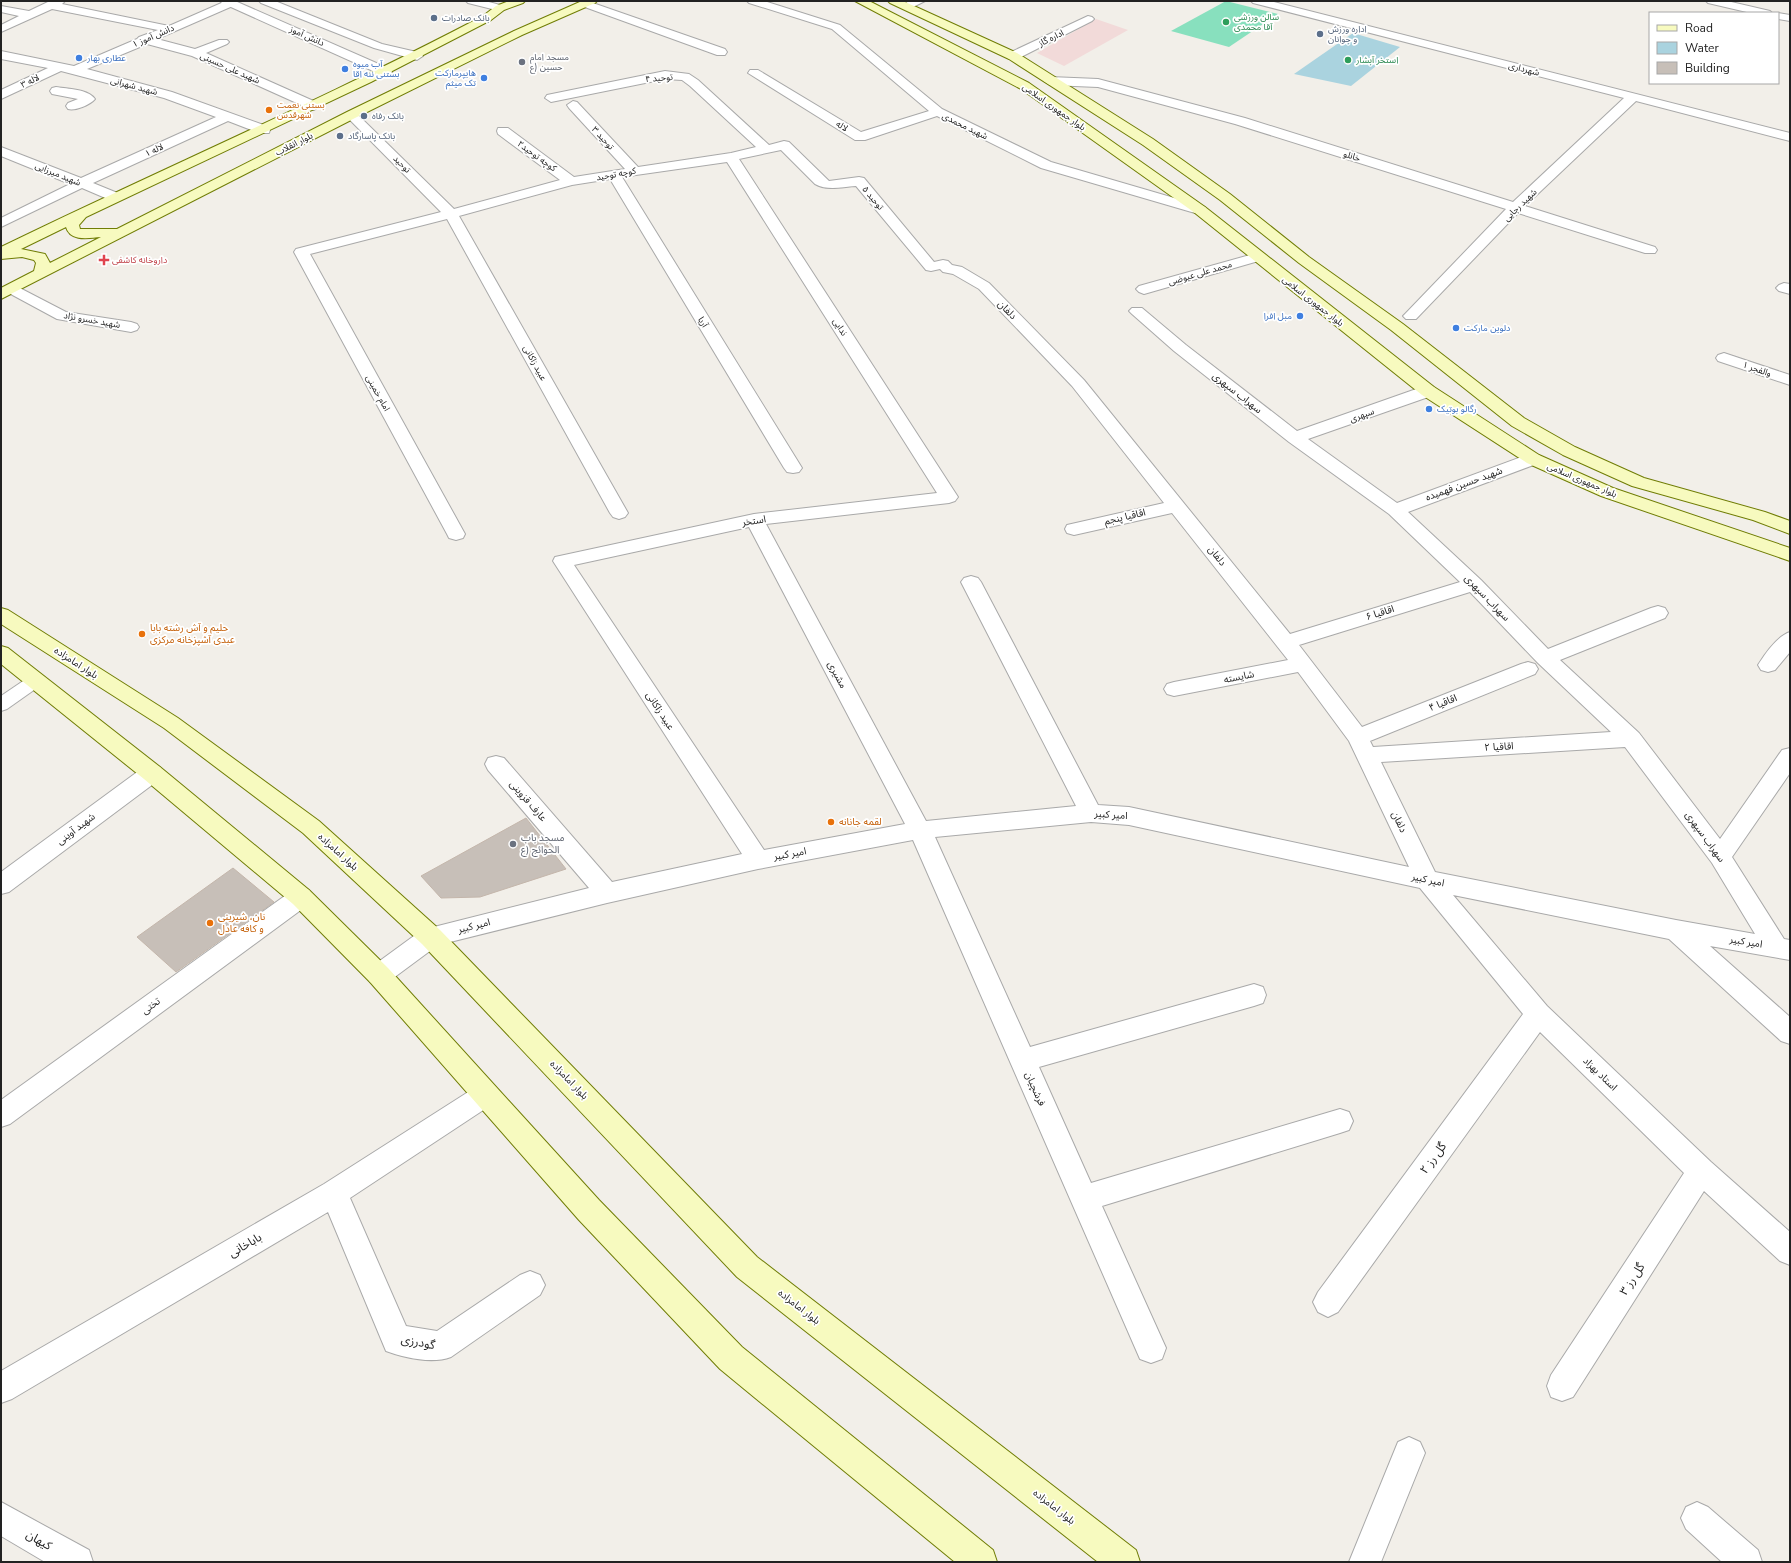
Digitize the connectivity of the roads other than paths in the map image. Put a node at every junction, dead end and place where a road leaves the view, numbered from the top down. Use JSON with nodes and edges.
{"nodes":[{"id":1,"x":265,"y":1,"type":"edge"},
{"id":2,"x":472,"y":1,"type":"edge"},
{"id":3,"x":519,"y":1,"type":"edge"},
{"id":4,"x":753,"y":1,"type":"edge"},
{"id":5,"x":861,"y":1,"type":"edge"},
{"id":6,"x":1257,"y":1,"type":"edge"},
{"id":7,"x":1712,"y":1,"type":"edge"},
{"id":8,"x":229,"y":2,"type":"edge"},
{"id":9,"x":588,"y":2,"type":"edge"},
{"id":10,"x":55,"y":3,"type":"edge"},
{"id":11,"x":907,"y":3,"type":"edge"},
{"id":12,"x":500,"y":8,"type":"junction"},
{"id":13,"x":1,"y":9,"type":"edge"},
{"id":14,"x":1762,"y":12,"type":"edge"},
{"id":15,"x":30,"y":15,"type":"junction"},
{"id":16,"x":1779,"y":16,"type":"edge"},
{"id":17,"x":1790,"y":18,"type":"edge"},
{"id":18,"x":1088,"y":19,"type":"dead end"},
{"id":19,"x":1,"y":28,"type":"edge"},
{"id":20,"x":169,"y":29,"type":"junction"},
{"id":21,"x":143,"y":39,"type":"junction"},
{"id":22,"x":223,"y":42,"type":"dead end"},
{"id":23,"x":378,"y":46,"type":"junction"},
{"id":24,"x":721,"y":52,"type":"dead end"},
{"id":25,"x":196,"y":53,"type":"junction"},
{"id":26,"x":1,"y":56,"type":"edge"},
{"id":27,"x":417,"y":56,"type":"junction"},
{"id":28,"x":1013,"y":56,"type":"junction"},
{"id":29,"x":355,"y":57,"type":"junction"},
{"id":30,"x":60,"y":67,"type":"junction"},
{"id":31,"x":75,"y":70,"type":"junction"},
{"id":32,"x":386,"y":72,"type":"junction"},
{"id":33,"x":754,"y":73,"type":"dead end"},
{"id":34,"x":104,"y":78,"type":"junction"},
{"id":35,"x":1050,"y":80,"type":"junction"},
{"id":36,"x":56,"y":91,"type":"dead end"},
{"id":37,"x":77,"y":94,"type":"junction"},
{"id":38,"x":1,"y":95,"type":"edge"},
{"id":39,"x":551,"y":98,"type":"dead end"},
{"id":40,"x":1633,"y":98,"type":"junction"},
{"id":41,"x":573,"y":105,"type":"dead end"},
{"id":42,"x":72,"y":106,"type":"dead end"},
{"id":43,"x":314,"y":106,"type":"junction"},
{"id":44,"x":938,"y":112,"type":"junction"},
{"id":45,"x":351,"y":115,"type":"junction"},
{"id":46,"x":226,"y":117,"type":"junction"},
{"id":47,"x":264,"y":130,"type":"junction"},
{"id":48,"x":503,"y":131,"type":"dead end"},
{"id":49,"x":1790,"y":137,"type":"edge"},
{"id":50,"x":784,"y":144,"type":"joint"},
{"id":51,"x":766,"y":149,"type":"junction"},
{"id":52,"x":1,"y":151,"type":"edge"},
{"id":53,"x":731,"y":157,"type":"junction"},
{"id":54,"x":633,"y":170,"type":"junction"},
{"id":55,"x":614,"y":175,"type":"junction"},
{"id":56,"x":571,"y":181,"type":"junction"},
{"id":57,"x":82,"y":183,"type":"junction"},
{"id":58,"x":115,"y":197,"type":"junction"},
{"id":59,"x":1515,"y":208,"type":"junction"},
{"id":60,"x":1200,"y":210,"type":"junction"},
{"id":61,"x":83,"y":212,"type":"junction"},
{"id":62,"x":451,"y":214,"type":"junction"},
{"id":63,"x":4,"y":219,"type":"edge"},
{"id":64,"x":131,"y":228,"type":"junction"},
{"id":65,"x":1650,"y":250,"type":"dead end"},
{"id":66,"x":301,"y":252,"type":"joint"},
{"id":67,"x":1,"y":254,"type":"edge"},
{"id":68,"x":1257,"y":257,"type":"junction"},
{"id":69,"x":1304,"y":260,"type":"junction"},
{"id":70,"x":931,"y":267,"type":"joint"},
{"id":71,"x":1273,"y":270,"type":"junction"},
{"id":72,"x":41,"y":273,"type":"junction"},
{"id":73,"x":1144,"y":289,"type":"dead end"},
{"id":74,"x":7,"y":292,"type":"edge"},
{"id":75,"x":1137,"y":311,"type":"dead end"},
{"id":76,"x":1411,"y":316,"type":"dead end"},
{"id":77,"x":131,"y":327,"type":"dead end"},
{"id":78,"x":1724,"y":358,"type":"dead end"},
{"id":79,"x":1790,"y":380,"type":"edge"},
{"id":80,"x":1428,"y":391,"type":"junction"},
{"id":81,"x":1295,"y":438,"type":"junction"},
{"id":82,"x":1533,"y":459,"type":"junction"},
{"id":83,"x":793,"y":468,"type":"dead end"},
{"id":84,"x":949,"y":497,"type":"joint"},
{"id":85,"x":1176,"y":506,"type":"junction"},
{"id":86,"x":1395,"y":510,"type":"junction"},
{"id":87,"x":619,"y":513,"type":"dead end"},
{"id":88,"x":754,"y":520,"type":"junction"},
{"id":89,"x":1790,"y":528,"type":"edge"},
{"id":90,"x":1074,"y":529,"type":"dead end"},
{"id":91,"x":456,"y":534,"type":"dead end"},
{"id":92,"x":1790,"y":555,"type":"edge"},
{"id":93,"x":562,"y":562,"type":"joint"},
{"id":94,"x":971,"y":582,"type":"dead end"},
{"id":95,"x":1474,"y":584,"type":"junction"},
{"id":96,"x":1658,"y":613,"type":"dead end"},
{"id":97,"x":1,"y":615,"type":"edge"},
{"id":98,"x":1790,"y":639,"type":"edge"},
{"id":99,"x":1285,"y":642,"type":"junction"},
{"id":100,"x":1,"y":653,"type":"edge"},
{"id":101,"x":1545,"y":658,"type":"junction"},
{"id":102,"x":1303,"y":664,"type":"junction"},
{"id":103,"x":1768,"y":665,"type":"dead end"},
{"id":104,"x":1528,"y":669,"type":"dead end"},
{"id":105,"x":35,"y":681,"type":"junction"},
{"id":106,"x":1174,"y":689,"type":"dead end"},
{"id":107,"x":1,"y":705,"type":"edge"},
{"id":108,"x":1631,"y":738,"type":"junction"},
{"id":109,"x":1362,"y":746,"type":"junction"},
{"id":110,"x":1790,"y":756,"type":"edge"},
{"id":111,"x":496,"y":764,"type":"dead end"},
{"id":112,"x":152,"y":773,"type":"junction"},
{"id":113,"x":1092,"y":813,"type":"junction"},
{"id":114,"x":920,"y":830,"type":"junction"},
{"id":115,"x":1720,"y":857,"type":"junction"},
{"id":116,"x":758,"y":860,"type":"junction"},
{"id":117,"x":1427,"y":880,"type":"junction"},
{"id":118,"x":1,"y":885,"type":"edge"},
{"id":119,"x":607,"y":893,"type":"junction"},
{"id":120,"x":301,"y":897,"type":"junction"},
{"id":121,"x":1676,"y":930,"type":"junction"},
{"id":122,"x":431,"y":936,"type":"junction"},
{"id":123,"x":1782,"y":948,"type":"edge"},
{"id":124,"x":379,"y":975,"type":"junction"},
{"id":125,"x":1254,"y":995,"type":"dead end"},
{"id":126,"x":1538,"y":1014,"type":"junction"},
{"id":127,"x":1790,"y":1033,"type":"edge"},
{"id":128,"x":1023,"y":1060,"type":"junction"},
{"id":129,"x":485,"y":1095,"type":"junction"},
{"id":130,"x":1,"y":1115,"type":"edge"},
{"id":131,"x":1340,"y":1121,"type":"dead end"},
{"id":132,"x":1701,"y":1171,"type":"junction"},
{"id":133,"x":334,"y":1193,"type":"junction"},
{"id":134,"x":1084,"y":1198,"type":"junction"},
{"id":135,"x":1790,"y":1251,"type":"edge"},
{"id":136,"x":530,"y":1285,"type":"dead end"},
{"id":137,"x":1328,"y":1302,"type":"dead end"},
{"id":138,"x":1151,"y":1348,"type":"dead end"},
{"id":139,"x":1562,"y":1386,"type":"dead end"},
{"id":140,"x":1,"y":1388,"type":"edge"},
{"id":141,"x":1409,"y":1453,"type":"dead end"},
{"id":142,"x":1,"y":1518,"type":"edge"},
{"id":143,"x":1697,"y":1518,"type":"dead end"},
{"id":144,"x":77,"y":1562,"type":"edge"},
{"id":145,"x":981,"y":1562,"type":"edge"},
{"id":146,"x":1124,"y":1562,"type":"edge"},
{"id":147,"x":1365,"y":1562,"type":"edge"},
{"id":148,"x":1746,"y":1562,"type":"edge"}],
"edges":[{"from":1,"to":23,"type":"street","name":"دانش آموز"},
{"from":2,"to":12,"type":"street"},
{"from":3,"to":12,"type":"main road"},
{"from":4,"to":44,"type":"street","name":"شهید محمدی"},
{"from":5,"to":60,"type":"main road","name":"بلوار جمهوری اسلامی"},
{"from":6,"to":40,"type":"street","name":"شهرداری"},
{"from":7,"to":14,"type":"street"},
{"from":8,"to":20,"type":"street","name":"دانش آموز ۱"},
{"from":8,"to":29,"type":"street","name":"دانش آموز"},
{"from":9,"to":24,"type":"street"},
{"from":9,"to":45,"type":"main road","name":"بلوار انقلاب"},
{"from":10,"to":15,"type":"street"},
{"from":10,"to":20,"type":"street"},
{"from":11,"to":28,"type":"main road","name":"بلوار جمهوری اسلامی"},
{"from":12,"to":27,"type":"main road"},
{"from":13,"to":15,"type":"street"},
{"from":15,"to":19,"type":"street"},
{"from":16,"to":17,"type":"street"},
{"from":18,"to":28,"type":"street","name":"اداره گاز"},
{"from":20,"to":21,"type":"street","name":"دانش آموز ۱"},
{"from":21,"to":25,"type":"street","name":"شهید علی حسینی"},
{"from":21,"to":31,"type":"street","name":"دانش آموز ۱"},
{"from":22,"to":25,"type":"street"},
{"from":23,"to":27,"type":"street","name":"دانش آموز"},
{"from":23,"to":29,"type":"street"},
{"from":25,"to":43,"type":"street","name":"شهید علی حسینی"},
{"from":26,"to":30,"type":"street","name":"شهید شهرانی"},
{"from":27,"to":32,"type":"main road"},
{"from":28,"to":35,"type":"main road","name":"بلوار جمهوری اسلامی"},
{"from":29,"to":32,"type":"street","name":"دانش آموز"},
{"from":30,"to":31,"type":"street","name":"شهید شهرانی"},
{"from":30,"to":38,"type":"street","name":"لاله ۳"},
{"from":31,"to":34,"type":"street","name":"شهید شهرانی"},
{"from":32,"to":43,"type":"main road"},
{"from":33,"to":44,"type":"street","name":"لاله"},
{"from":34,"to":37,"type":"street"},
{"from":34,"to":46,"type":"street","name":"شهید شهرانی"},
{"from":35,"to":59,"type":"street","name":"خانلو"},
{"from":35,"to":69,"type":"main road","name":"بلوار جمهوری اسلامی"},
{"from":36,"to":37,"type":"street"},
{"from":37,"to":42,"type":"street"},
{"from":39,"to":51,"type":"street","name":"توحید ۴"},
{"from":40,"to":49,"type":"street","name":"شهرداری"},
{"from":40,"to":59,"type":"street","name":"شهید رجایی"},
{"from":41,"to":54,"type":"street","name":"توحید ۳"},
{"from":43,"to":47,"type":"main road"},
{"from":44,"to":60,"type":"street","name":"شهید محمدی"},
{"from":45,"to":62,"type":"street","name":"توحید"},
{"from":45,"to":64,"type":"main road","name":"بلوار انقلاب"},
{"from":46,"to":47,"type":"street","name":"شهید شهرانی"},
{"from":46,"to":57,"type":"street","name":"لاله ۱"},
{"from":47,"to":58,"type":"main road"},
{"from":48,"to":56,"type":"street","name":"کوچه توحید۲"},
{"from":50,"to":51,"type":"street","name":"کوچه توحید"},
{"from":50,"to":70,"type":"street","name":"توحید ۵"},
{"from":51,"to":53,"type":"street","name":"کوچه توحید"},
{"from":52,"to":57,"type":"street","name":"شهید میرزایی"},
{"from":53,"to":54,"type":"street","name":"کوچه توحید"},
{"from":53,"to":84,"type":"street","name":"ندایی"},
{"from":54,"to":55,"type":"street","name":"کوچه توحید"},
{"from":55,"to":56,"type":"street","name":"کوچه توحید"},
{"from":55,"to":83,"type":"street","name":"آریا"},
{"from":56,"to":62,"type":"street","name":"کوچه توحید"},
{"from":57,"to":58,"type":"street","name":"شهید میرزایی"},
{"from":57,"to":63,"type":"street","name":"لاله ۱"},
{"from":58,"to":61,"type":"main road"},
{"from":59,"to":65,"type":"street","name":"خانلو"},
{"from":59,"to":76,"type":"street","name":"شهید رجایی"},
{"from":60,"to":68,"type":"main road","name":"بلوار جمهوری اسلامی"},
{"from":61,"to":64,"type":"main road"},
{"from":61,"to":67,"type":"main road"},
{"from":62,"to":66,"type":"street","name":"کوچه توحید"},
{"from":62,"to":87,"type":"street","name":"عبید زاکانی"},
{"from":64,"to":72,"type":"main road","name":"بلوار انقلاب"},
{"from":66,"to":91,"type":"street","name":"امام خمینی"},
{"from":67,"to":72,"type":"main road"},
{"from":68,"to":71,"type":"main road","name":"بلوار جمهوری اسلامی"},
{"from":68,"to":73,"type":"street","name":"محمد علی عیوضی"},
{"from":69,"to":71,"type":"main road"},
{"from":69,"to":89,"type":"main road","name":"بلوار جمهوری اسلامی"},
{"from":70,"to":85,"type":"street","name":"دلفان"},
{"from":71,"to":80,"type":"main road","name":"بلوار جمهوری اسلامی"},
{"from":72,"to":74,"type":"main road","name":"بلوار انقلاب"},
{"from":74,"to":77,"type":"street","name":"شهید خسرو نژاد"},
{"from":75,"to":81,"type":"street","name":"سهراب سپهری"},
{"from":78,"to":79,"type":"street","name":"والفجر ۱"},
{"from":80,"to":81,"type":"street","name":"سپهری"},
{"from":80,"to":82,"type":"main road","name":"بلوار جمهوری اسلامی"},
{"from":81,"to":86,"type":"street","name":"سهراب سپهری"},
{"from":82,"to":86,"type":"street","name":"شهید حسین فهمیده"},
{"from":82,"to":92,"type":"main road","name":"بلوار جمهوری اسلامی"},
{"from":84,"to":88,"type":"street","name":"استخر"},
{"from":85,"to":90,"type":"street","name":"اقاقیا پنجم"},
{"from":85,"to":99,"type":"street","name":"دلفان"},
{"from":86,"to":95,"type":"street","name":"سهراب سپهری"},
{"from":88,"to":93,"type":"street","name":"استخر"},
{"from":88,"to":114,"type":"street","name":"مشیری"},
{"from":93,"to":116,"type":"street","name":"عبید زاکانی"},
{"from":94,"to":113,"type":"street"},
{"from":95,"to":99,"type":"street","name":"اقاقیا ۶"},
{"from":95,"to":101,"type":"street","name":"سهراب سپهری"},
{"from":96,"to":101,"type":"street"},
{"from":97,"to":122,"type":"main road","name":"بلوار امامزاده"},
{"from":98,"to":103,"type":"street"},
{"from":99,"to":102,"type":"street","name":"دلفان"},
{"from":100,"to":105,"type":"main road"},
{"from":101,"to":108,"type":"street","name":"سهراب سپهری"},
{"from":102,"to":106,"type":"street","name":"شایسته"},
{"from":102,"to":109,"type":"street","name":"دلفان"},
{"from":104,"to":109,"type":"street","name":"اقاقیا ۴"},
{"from":105,"to":107,"type":"lane"},
{"from":105,"to":112,"type":"main road"},
{"from":108,"to":109,"type":"street","name":"اقاقیا ۲"},
{"from":108,"to":115,"type":"street","name":"سهراب سپهری"},
{"from":109,"to":117,"type":"street","name":"دلفان"},
{"from":110,"to":115,"type":"street"},
{"from":111,"to":119,"type":"street","name":"عارف قزوینی"},
{"from":112,"to":118,"type":"street","name":"شهید آوینی"},
{"from":112,"to":120,"type":"main road"},
{"from":113,"to":114,"type":"street","name":"امیر کبیر"},
{"from":113,"to":117,"type":"street","name":"امیر کبیر"},
{"from":114,"to":116,"type":"street","name":"امیر کبیر"},
{"from":114,"to":128,"type":"street","name":"فرشچیان"},
{"from":115,"to":123,"type":"street","name":"سهراب سپهری"},
{"from":116,"to":119,"type":"street","name":"امیر کبیر"},
{"from":117,"to":121,"type":"street","name":"امیر کبیر"},
{"from":117,"to":126,"type":"street","name":"استاد بهزاد"},
{"from":119,"to":122,"type":"street","name":"امیر کبیر"},
{"from":120,"to":124,"type":"main road"},
{"from":120,"to":130,"type":"street","name":"تختی"},
{"from":121,"to":123,"type":"street","name":"امیر کبیر"},
{"from":121,"to":127,"type":"street"},
{"from":122,"to":124,"type":"street"},
{"from":122,"to":146,"type":"main road","name":"بلوار امامزاده"},
{"from":124,"to":129,"type":"main road"},
{"from":125,"to":128,"type":"street"},
{"from":126,"to":132,"type":"street","name":"استاد بهزاد"},
{"from":126,"to":137,"type":"street","name":"گل رز ۲"},
{"from":128,"to":134,"type":"street","name":"فرشچیان"},
{"from":129,"to":133,"type":"street","name":"باباخانی"},
{"from":129,"to":145,"type":"main road"},
{"from":131,"to":134,"type":"street"},
{"from":132,"to":135,"type":"street","name":"استاد بهزاد"},
{"from":132,"to":139,"type":"street","name":"گل رز ۳"},
{"from":133,"to":136,"type":"street","name":"گودرزی"},
{"from":133,"to":140,"type":"street","name":"باباخانی"},
{"from":134,"to":138,"type":"street","name":"فرشچیان"},
{"from":141,"to":147,"type":"street"},
{"from":142,"to":144,"type":"street","name":"کیهان"},
{"from":143,"to":148,"type":"street"}]}
